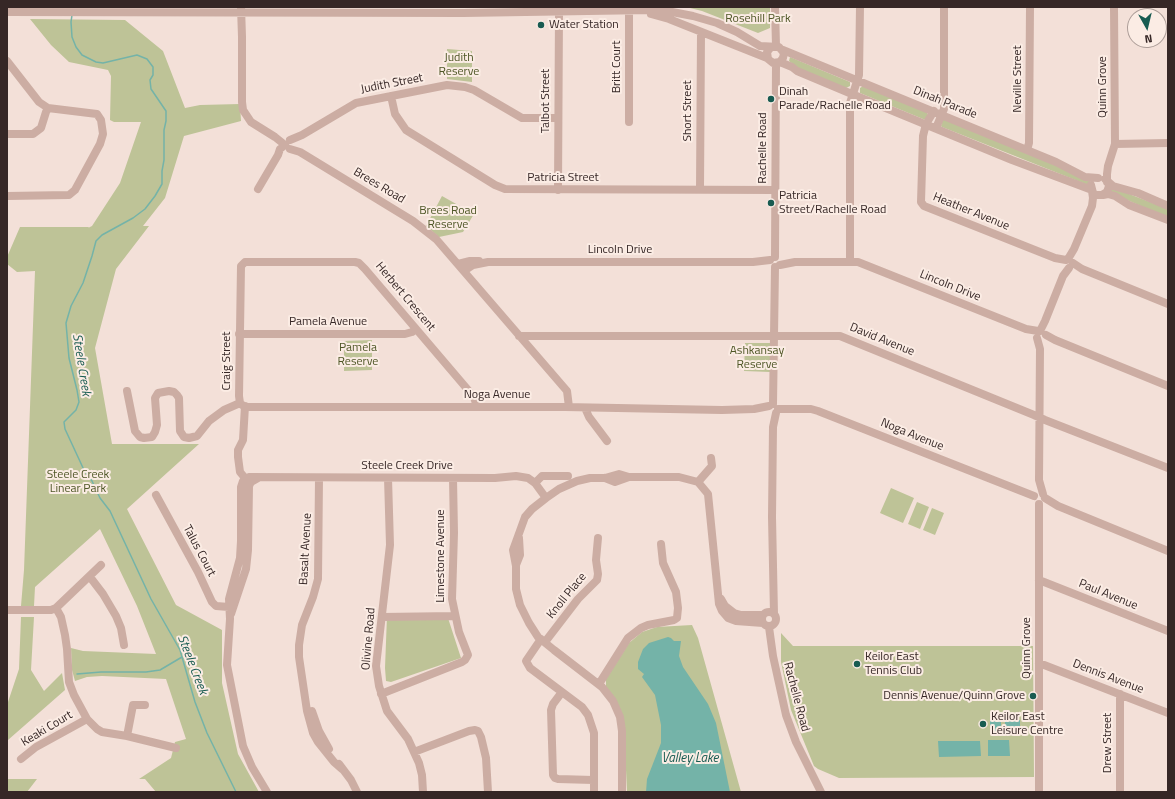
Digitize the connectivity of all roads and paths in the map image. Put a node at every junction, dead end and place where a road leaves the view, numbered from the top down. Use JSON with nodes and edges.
{"nodes":[{"id":1,"x":775,"y":7,"type":"edge"},
{"id":2,"x":860,"y":7,"type":"edge"},
{"id":3,"x":944,"y":7,"type":"edge"},
{"id":4,"x":1030,"y":7,"type":"edge"},
{"id":5,"x":1114,"y":7,"type":"edge"},
{"id":6,"x":158,"y":9,"type":"edge"},
{"id":7,"x":243,"y":10,"type":"edge"},
{"id":8,"x":463,"y":10,"type":"edge"},
{"id":9,"x":638,"y":11,"type":"junction"},
{"id":10,"x":7,"y":12,"type":"edge"},
{"id":11,"x":559,"y":12,"type":"junction"},
{"id":12,"x":629,"y":12,"type":"junction"},
{"id":13,"x":701,"y":32,"type":"junction"},
{"id":14,"x":776,"y":48,"type":"junction"},
{"id":15,"x":767,"y":58,"type":"junction"},
{"id":16,"x":7,"y":61,"type":"edge"},
{"id":17,"x":778,"y":62,"type":"junction"},
{"id":18,"x":857,"y":80,"type":"junction"},
{"id":19,"x":852,"y":94,"type":"junction"},
{"id":20,"x":391,"y":96,"type":"junction"},
{"id":21,"x":48,"y":108,"type":"junction"},
{"id":22,"x":938,"y":113,"type":"junction"},
{"id":23,"x":558,"y":118,"type":"junction"},
{"id":24,"x":629,"y":122,"type":"dead end"},
{"id":25,"x":926,"y":124,"type":"junction"},
{"id":26,"x":936,"y":128,"type":"junction"},
{"id":27,"x":7,"y":134,"type":"edge"},
{"id":28,"x":1168,"y":143,"type":"edge"},
{"id":29,"x":1115,"y":144,"type":"junction"},
{"id":30,"x":289,"y":145,"type":"junction"},
{"id":31,"x":1027,"y":150,"type":"junction"},
{"id":32,"x":1108,"y":166,"type":"junction"},
{"id":33,"x":1098,"y":178,"type":"junction"},
{"id":34,"x":1108,"y":183,"type":"junction"},
{"id":35,"x":258,"y":189,"type":"dead end"},
{"id":36,"x":700,"y":189,"type":"junction"},
{"id":37,"x":558,"y":190,"type":"junction"},
{"id":38,"x":775,"y":190,"type":"junction"},
{"id":39,"x":1092,"y":190,"type":"junction"},
{"id":40,"x":1102,"y":195,"type":"junction"},
{"id":41,"x":7,"y":196,"type":"edge"},
{"id":42,"x":1092,"y":206,"type":"junction"},
{"id":43,"x":1168,"y":206,"type":"edge"},
{"id":44,"x":1168,"y":220,"type":"edge"},
{"id":45,"x":488,"y":262,"type":"junction"},
{"id":46,"x":775,"y":262,"type":"junction"},
{"id":47,"x":850,"y":262,"type":"junction"},
{"id":48,"x":458,"y":264,"type":"junction"},
{"id":49,"x":1068,"y":264,"type":"junction"},
{"id":50,"x":240,"y":268,"type":"joint"},
{"id":51,"x":464,"y":271,"type":"junction"},
{"id":52,"x":1168,"y":304,"type":"edge"},
{"id":53,"x":416,"y":329,"type":"junction"},
{"id":54,"x":239,"y":334,"type":"junction"},
{"id":55,"x":1041,"y":335,"type":"junction"},
{"id":56,"x":519,"y":336,"type":"junction"},
{"id":57,"x":773,"y":336,"type":"junction"},
{"id":58,"x":1168,"y":386,"type":"edge"},
{"id":59,"x":127,"y":390,"type":"dead end"},
{"id":60,"x":243,"y":404,"type":"junction"},
{"id":61,"x":477,"y":407,"type":"junction"},
{"id":62,"x":567,"y":407,"type":"junction"},
{"id":63,"x":585,"y":408,"type":"junction"},
{"id":64,"x":772,"y":410,"type":"junction"},
{"id":65,"x":1039,"y":417,"type":"junction"},
{"id":66,"x":607,"y":441,"type":"dead end"},
{"id":67,"x":711,"y":458,"type":"dead end"},
{"id":68,"x":1168,"y":468,"type":"edge"},
{"id":69,"x":568,"y":476,"type":"dead end"},
{"id":70,"x":320,"y":478,"type":"junction"},
{"id":71,"x":388,"y":478,"type":"junction"},
{"id":72,"x":453,"y":478,"type":"junction"},
{"id":73,"x":252,"y":479,"type":"junction"},
{"id":74,"x":698,"y":482,"type":"junction"},
{"id":75,"x":535,"y":483,"type":"junction"},
{"id":76,"x":156,"y":495,"type":"dead end"},
{"id":77,"x":546,"y":498,"type":"junction"},
{"id":78,"x":1040,"y":498,"type":"junction"},
{"id":79,"x":598,"y":538,"type":"dead end"},
{"id":80,"x":661,"y":544,"type":"dead end"},
{"id":81,"x":1168,"y":551,"type":"edge"},
{"id":82,"x":101,"y":565,"type":"dead end"},
{"id":83,"x":90,"y":577,"type":"junction"},
{"id":84,"x":1039,"y":580,"type":"junction"},
{"id":85,"x":229,"y":607,"type":"junction"},
{"id":86,"x":56,"y":608,"type":"junction"},
{"id":87,"x":7,"y":610,"type":"edge"},
{"id":88,"x":455,"y":616,"type":"junction"},
{"id":89,"x":382,"y":617,"type":"junction"},
{"id":90,"x":767,"y":618,"type":"junction"},
{"id":91,"x":230,"y":619,"type":"junction"},
{"id":92,"x":1168,"y":631,"type":"edge"},
{"id":93,"x":543,"y":641,"type":"junction"},
{"id":94,"x":124,"y":645,"type":"dead end"},
{"id":95,"x":1039,"y":663,"type":"junction"},
{"id":96,"x":599,"y":684,"type":"junction"},
{"id":97,"x":562,"y":692,"type":"junction"},
{"id":98,"x":381,"y":694,"type":"junction"},
{"id":99,"x":1120,"y":694,"type":"junction"},
{"id":100,"x":145,"y":705,"type":"dead end"},
{"id":101,"x":1168,"y":713,"type":"edge"},
{"id":102,"x":86,"y":719,"type":"junction"},
{"id":103,"x":127,"y":736,"type":"junction"},
{"id":104,"x":176,"y":748,"type":"dead end"},
{"id":105,"x":414,"y":752,"type":"junction"},
{"id":106,"x":21,"y":760,"type":"dead end"},
{"id":107,"x":594,"y":780,"type":"junction"},
{"id":108,"x":266,"y":792,"type":"edge"},
{"id":109,"x":357,"y":792,"type":"edge"},
{"id":110,"x":423,"y":792,"type":"edge"},
{"id":111,"x":488,"y":792,"type":"edge"},
{"id":112,"x":594,"y":792,"type":"edge"},
{"id":113,"x":622,"y":792,"type":"edge"},
{"id":114,"x":821,"y":792,"type":"edge"},
{"id":115,"x":1039,"y":792,"type":"edge"},
{"id":116,"x":1120,"y":792,"type":"edge"}],
"edges":[{"from":1,"to":14,"type":"street"},
{"from":2,"to":18,"type":"street"},
{"from":3,"to":22,"type":"street"},
{"from":4,"to":31,"type":"street","name":"Neville Street"},
{"from":5,"to":29,"type":"street","name":"Quinn Grove"},
{"from":6,"to":7,"type":"street"},
{"from":6,"to":10,"type":"street"},
{"from":7,"to":8,"type":"street"},
{"from":7,"to":30,"type":"street","name":"Brees Road"},
{"from":8,"to":11,"type":"street"},
{"from":9,"to":12,"type":"street"},
{"from":9,"to":13,"type":"street"},
{"from":9,"to":14,"type":"street","name":"Dinah Parade"},
{"from":11,"to":12,"type":"street"},
{"from":11,"to":23,"type":"street","name":"Talbot Street"},
{"from":12,"to":24,"type":"street","name":"Britt Court"},
{"from":13,"to":15,"type":"street"},
{"from":13,"to":36,"type":"street","name":"Short Street"},
{"from":14,"to":15,"type":"street"},
{"from":14,"to":17,"type":"street"},
{"from":14,"to":18,"type":"street","name":"Dinah Parade"},
{"from":15,"to":17,"type":"street"},
{"from":16,"to":21,"type":"street"},
{"from":17,"to":19,"type":"street"},
{"from":17,"to":38,"type":"street","name":"Rachelle Road"},
{"from":18,"to":19,"type":"street"},
{"from":18,"to":22,"type":"street","name":"Dinah Parade"},
{"from":19,"to":25,"type":"street"},
{"from":19,"to":47,"type":"street"},
{"from":20,"to":23,"type":"street","name":"Judith Street"},
{"from":20,"to":30,"type":"street","name":"Judith Street"},
{"from":20,"to":37,"type":"street","name":"Patricia Street"},
{"from":21,"to":27,"type":"street"},
{"from":21,"to":41,"type":"street"},
{"from":22,"to":25,"type":"street","name":"Heather Avenue"},
{"from":22,"to":26,"type":"street"},
{"from":22,"to":31,"type":"street","name":"Dinah Parade"},
{"from":23,"to":37,"type":"street","name":"Talbot Street"},
{"from":25,"to":26,"type":"street"},
{"from":25,"to":49,"type":"street","name":"Heather Avenue"},
{"from":26,"to":39,"type":"street"},
{"from":28,"to":29,"type":"street"},
{"from":29,"to":32,"type":"street","name":"Quinn Grove"},
{"from":30,"to":35,"type":"street","name":"Judith Street"},
{"from":30,"to":48,"type":"street","name":"Brees Road"},
{"from":31,"to":33,"type":"street","name":"Dinah Parade"},
{"from":32,"to":33,"type":"street","name":"Quinn Grove"},
{"from":32,"to":34,"type":"street","name":"Quinn Grove"},
{"from":33,"to":34,"type":"street"},
{"from":33,"to":39,"type":"street"},
{"from":34,"to":40,"type":"street"},
{"from":34,"to":43,"type":"street"},
{"from":36,"to":37,"type":"street","name":"Patricia Street"},
{"from":36,"to":38,"type":"street","name":"Patricia Street"},
{"from":38,"to":46,"type":"street","name":"Rachelle Road"},
{"from":39,"to":40,"type":"street"},
{"from":39,"to":42,"type":"street","name":"Quinn Grove"},
{"from":40,"to":42,"type":"street","name":"Quinn Grove"},
{"from":40,"to":44,"type":"street"},
{"from":42,"to":49,"type":"street","name":"Quinn Grove"},
{"from":45,"to":46,"type":"street","name":"Lincoln Drive"},
{"from":45,"to":48,"type":"street","name":"Lincoln Drive"},
{"from":45,"to":51,"type":"street","name":"Lincoln Drive"},
{"from":46,"to":47,"type":"street","name":"Lincoln Drive"},
{"from":46,"to":57,"type":"street","name":"Rachelle Road"},
{"from":47,"to":55,"type":"street","name":"Lincoln Drive"},
{"from":48,"to":51,"type":"street"},
{"from":49,"to":52,"type":"street","name":"Heather Avenue"},
{"from":49,"to":55,"type":"street","name":"Quinn Grove"},
{"from":50,"to":53,"type":"street","name":"Herbert Crescent"},
{"from":50,"to":54,"type":"street","name":"Craig Street"},
{"from":51,"to":56,"type":"street"},
{"from":53,"to":54,"type":"street","name":"Pamela Avenue"},
{"from":53,"to":61,"type":"street","name":"Herbert Crescent"},
{"from":54,"to":60,"type":"street","name":"Craig Street"},
{"from":55,"to":58,"type":"street","name":"Lincoln Drive"},
{"from":55,"to":65,"type":"street","name":"Quinn Grove"},
{"from":56,"to":57,"type":"street","name":"David Avenue"},
{"from":56,"to":62,"type":"street"},
{"from":57,"to":64,"type":"street","name":"Rachelle Road"},
{"from":57,"to":65,"type":"street","name":"David Avenue"},
{"from":59,"to":60,"type":"street","name":"Craig Street"},
{"from":60,"to":61,"type":"street","name":"Noga Avenue"},
{"from":60,"to":73,"type":"street"},
{"from":61,"to":62,"type":"street","name":"Noga Avenue"},
{"from":62,"to":63,"type":"street","name":"Noga Avenue"},
{"from":63,"to":64,"type":"street","name":"Noga Avenue"},
{"from":63,"to":66,"type":"street"},
{"from":64,"to":78,"type":"street","name":"Noga Avenue"},
{"from":64,"to":90,"type":"street","name":"Rachelle Road"},
{"from":65,"to":68,"type":"street","name":"David Avenue"},
{"from":65,"to":78,"type":"street","name":"Quinn Grove"},
{"from":67,"to":74,"type":"street"},
{"from":69,"to":75,"type":"street"},
{"from":70,"to":71,"type":"street","name":"Steele Creek Drive"},
{"from":70,"to":73,"type":"street","name":"Steele Creek Drive"},
{"from":70,"to":109,"type":"street","name":"Basalt Avenue"},
{"from":71,"to":72,"type":"street","name":"Steele Creek Drive"},
{"from":71,"to":89,"type":"street","name":"Olivine Road"},
{"from":72,"to":75,"type":"street","name":"Steele Creek Drive"},
{"from":72,"to":88,"type":"street","name":"Limestone Avenue"},
{"from":73,"to":85,"type":"street"},
{"from":73,"to":91,"type":"street"},
{"from":74,"to":77,"type":"street"},
{"from":74,"to":90,"type":"street"},
{"from":75,"to":77,"type":"street"},
{"from":76,"to":85,"type":"street","name":"Talus Court"},
{"from":77,"to":93,"type":"street"},
{"from":78,"to":81,"type":"street","name":"Noga Avenue"},
{"from":78,"to":84,"type":"street","name":"Quinn Grove"},
{"from":79,"to":93,"type":"street","name":"Knoll Place"},
{"from":80,"to":96,"type":"street"},
{"from":82,"to":83,"type":"street"},
{"from":83,"to":86,"type":"street"},
{"from":83,"to":94,"type":"street"},
{"from":84,"to":92,"type":"street","name":"Paul Avenue"},
{"from":84,"to":95,"type":"street","name":"Quinn Grove"},
{"from":85,"to":91,"type":"street"},
{"from":86,"to":87,"type":"street"},
{"from":86,"to":102,"type":"street"},
{"from":88,"to":89,"type":"street"},
{"from":88,"to":98,"type":"street","name":"Limestone Avenue"},
{"from":89,"to":98,"type":"street","name":"Olivine Road"},
{"from":90,"to":114,"type":"street","name":"Rachelle Road"},
{"from":91,"to":108,"type":"street"},
{"from":93,"to":96,"type":"street"},
{"from":93,"to":97,"type":"street","name":"Knoll Place"},
{"from":95,"to":99,"type":"street","name":"Dennis Avenue"},
{"from":95,"to":115,"type":"street","name":"Quinn Grove"},
{"from":96,"to":113,"type":"street"},
{"from":97,"to":107,"type":"street"},
{"from":97,"to":107,"type":"street"},
{"from":98,"to":105,"type":"street","name":"Olivine Road"},
{"from":99,"to":101,"type":"street","name":"Dennis Avenue"},
{"from":99,"to":116,"type":"street","name":"Drew Street"},
{"from":100,"to":103,"type":"street"},
{"from":102,"to":103,"type":"street"},
{"from":102,"to":106,"type":"street","name":"Keaki Court"},
{"from":103,"to":104,"type":"street"},
{"from":105,"to":110,"type":"street","name":"Olivine Road"},
{"from":105,"to":111,"type":"street"},
{"from":107,"to":112,"type":"street"}]}
